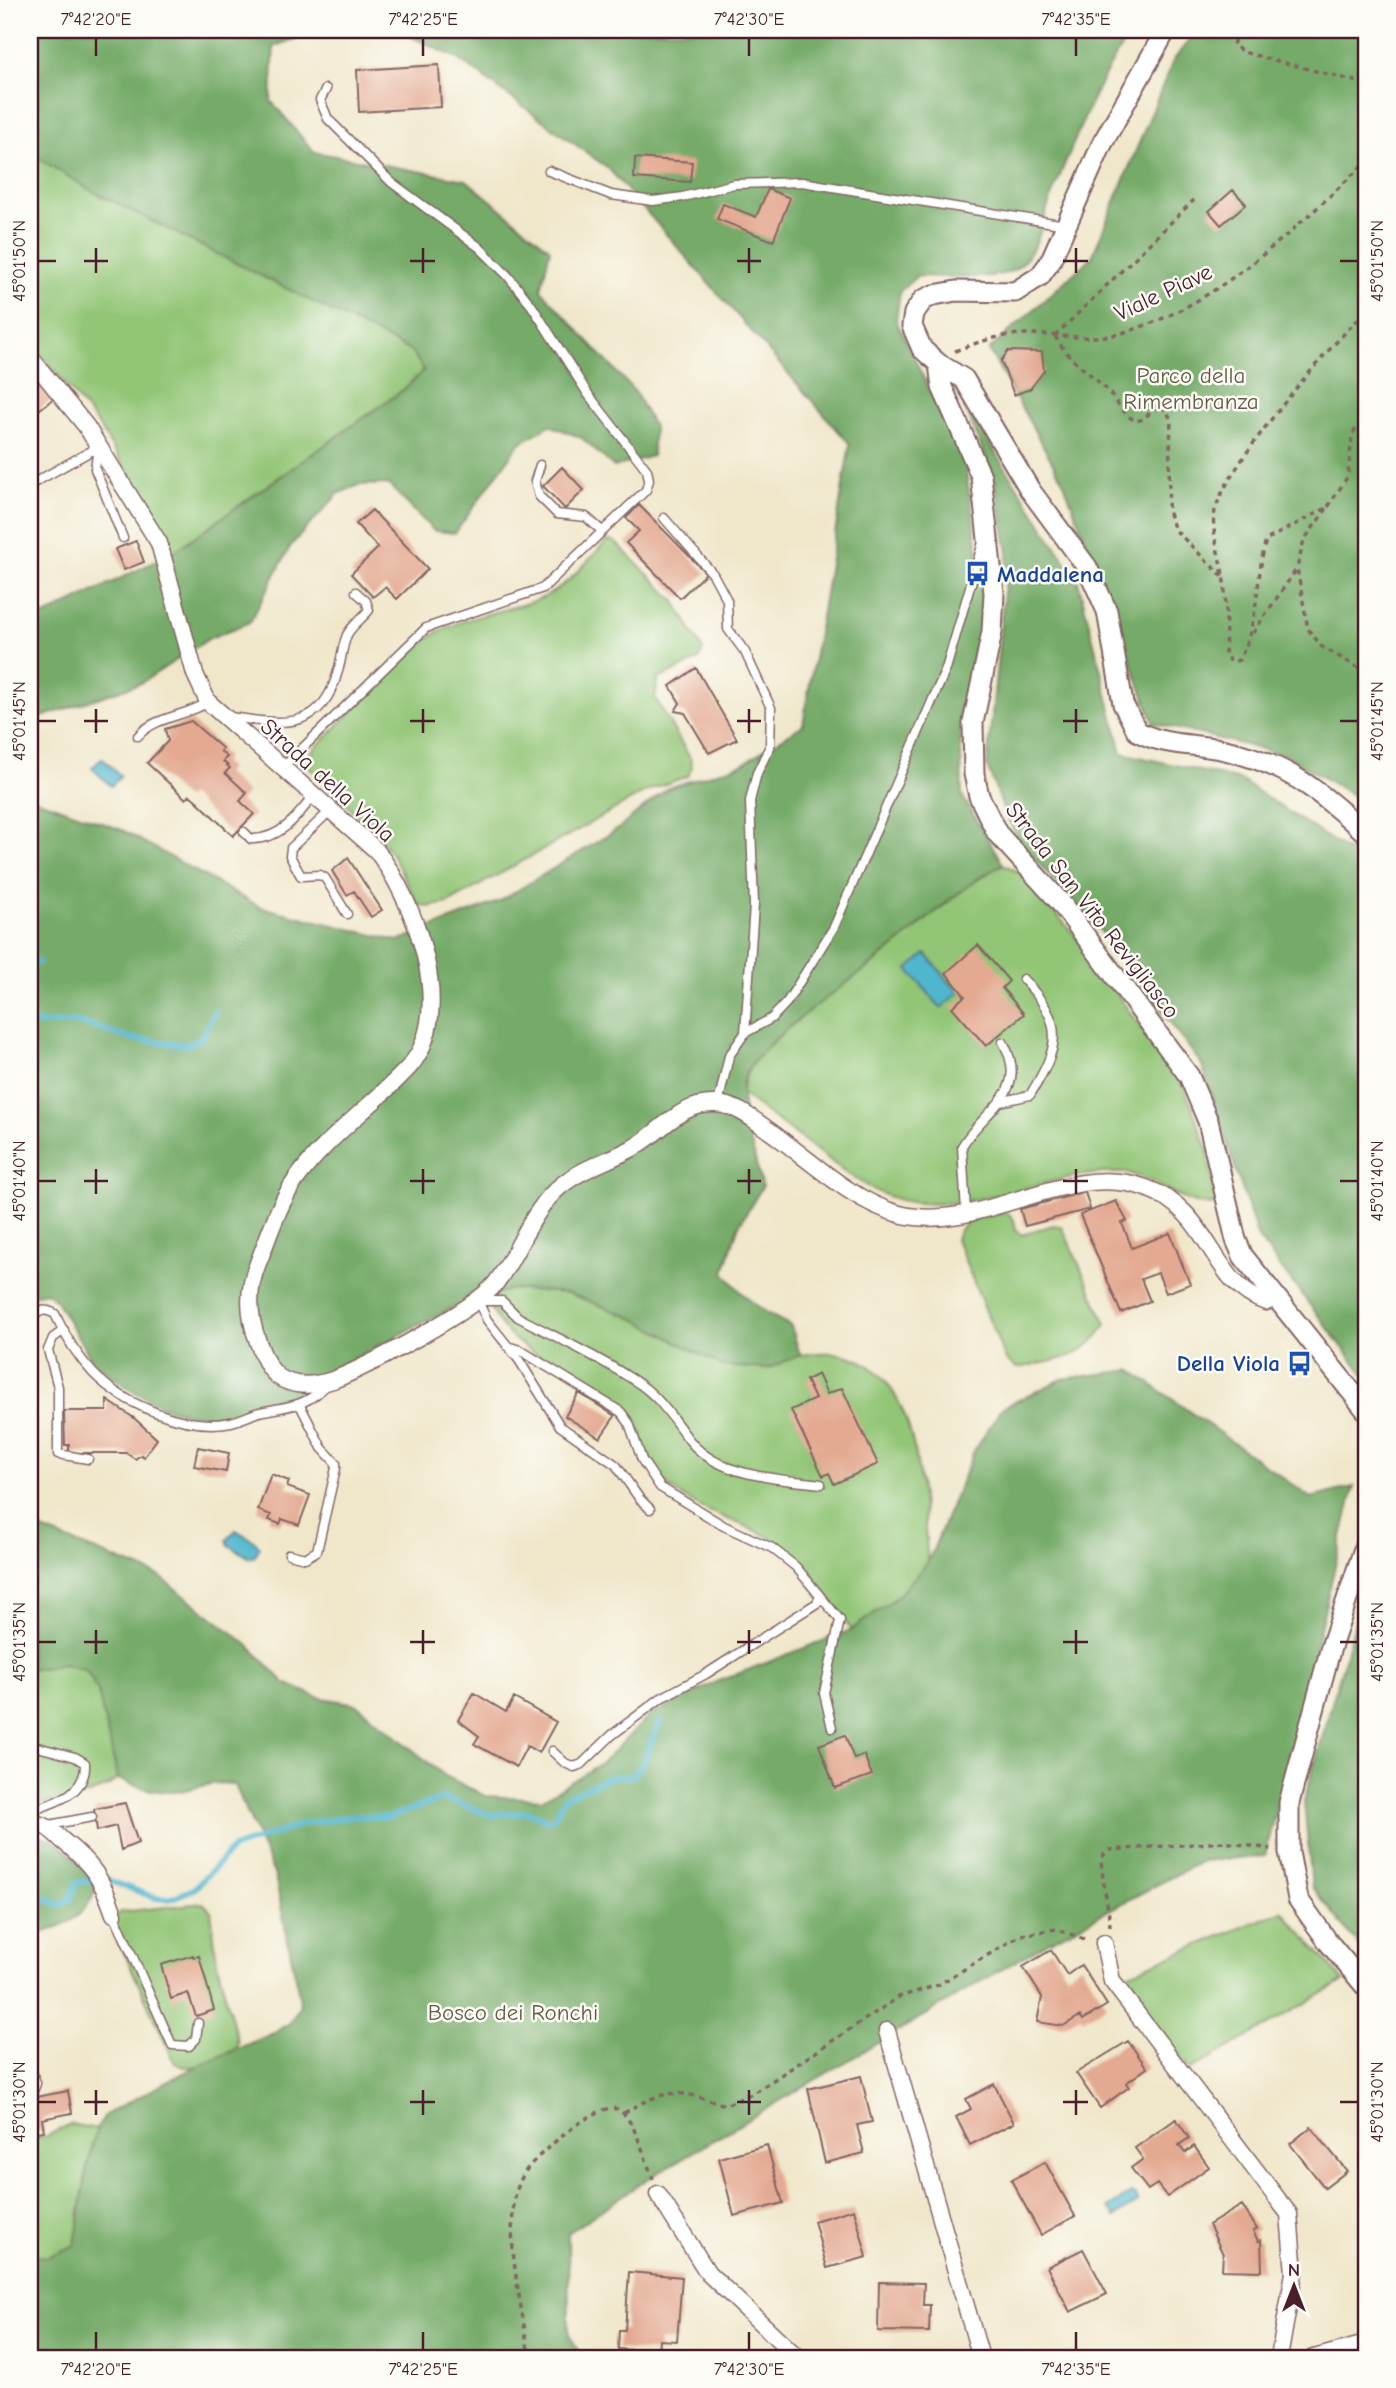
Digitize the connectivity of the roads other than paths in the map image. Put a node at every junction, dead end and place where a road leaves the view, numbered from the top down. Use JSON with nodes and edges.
{"nodes":[{"id":1,"x":1166,"y":30,"type":"edge"},
{"id":2,"x":326,"y":89,"type":"dead end"},
{"id":3,"x":549,"y":170,"type":"dead end"},
{"id":4,"x":1066,"y":225,"type":"junction"},
{"id":5,"x":30,"y":357,"type":"edge"},
{"id":6,"x":939,"y":364,"type":"junction"},
{"id":7,"x":98,"y":447,"type":"junction"},
{"id":8,"x":540,"y":465,"type":"dead end"},
{"id":9,"x":30,"y":485,"type":"edge"},
{"id":10,"x":664,"y":518,"type":"dead end"},
{"id":11,"x":987,"y":530,"type":"junction"},
{"id":12,"x":603,"y":531,"type":"junction"},
{"id":13,"x":123,"y":537,"type":"dead end"},
{"id":14,"x":356,"y":592,"type":"dead end"},
{"id":15,"x":208,"y":702,"type":"junction"},
{"id":16,"x":223,"y":716,"type":"junction"},
{"id":17,"x":138,"y":736,"type":"dead end"},
{"id":18,"x":282,"y":768,"type":"junction"},
{"id":19,"x":315,"y":794,"type":"junction"},
{"id":20,"x":331,"y":810,"type":"junction"},
{"id":21,"x":244,"y":832,"type":"dead end"},
{"id":22,"x":1366,"y":833,"type":"edge"},
{"id":23,"x":347,"y":914,"type":"dead end"},
{"id":24,"x":1023,"y":979,"type":"dead end"},
{"id":25,"x":745,"y":1033,"type":"junction"},
{"id":26,"x":1003,"y":1042,"type":"dead end"},
{"id":27,"x":1000,"y":1102,"type":"junction"},
{"id":28,"x":718,"y":1104,"type":"junction"},
{"id":29,"x":966,"y":1213,"type":"junction"},
{"id":30,"x":1277,"y":1298,"type":"junction"},
{"id":31,"x":478,"y":1301,"type":"junction"},
{"id":32,"x":30,"y":1321,"type":"edge"},
{"id":33,"x":64,"y":1330,"type":"junction"},
{"id":34,"x":507,"y":1346,"type":"junction"},
{"id":35,"x":330,"y":1381,"type":"junction"},
{"id":36,"x":300,"y":1405,"type":"junction"},
{"id":37,"x":1366,"y":1410,"type":"edge"},
{"id":38,"x":88,"y":1460,"type":"dead end"},
{"id":39,"x":821,"y":1484,"type":"dead end"},
{"id":40,"x":650,"y":1509,"type":"dead end"},
{"id":41,"x":1366,"y":1543,"type":"edge"},
{"id":42,"x":289,"y":1554,"type":"dead end"},
{"id":43,"x":820,"y":1596,"type":"junction"},
{"id":44,"x":832,"y":1728,"type":"dead end"},
{"id":45,"x":30,"y":1745,"type":"edge"},
{"id":46,"x":552,"y":1751,"type":"dead end"},
{"id":47,"x":30,"y":1811,"type":"edge"},
{"id":48,"x":92,"y":1817,"type":"dead end"},
{"id":49,"x":38,"y":1824,"type":"edge"},
{"id":50,"x":114,"y":1914,"type":"joint"},
{"id":51,"x":1104,"y":1943,"type":"road end"},
{"id":52,"x":1366,"y":1987,"type":"edge"},
{"id":53,"x":198,"y":2023,"type":"dead end"},
{"id":54,"x":887,"y":2031,"type":"dead end"},
{"id":55,"x":30,"y":2078,"type":"edge"},
{"id":56,"x":30,"y":2088,"type":"edge"},
{"id":57,"x":659,"y":2194,"type":"road end"},
{"id":58,"x":1366,"y":2344,"type":"edge"},
{"id":59,"x":798,"y":2358,"type":"edge"},
{"id":60,"x":981,"y":2358,"type":"edge"},
{"id":61,"x":1279,"y":2358,"type":"edge"},
{"id":62,"x":1314,"y":2358,"type":"edge"}],
"edges":[{"from":1,"to":4,"type":"street","name":"Strada San Vito Revigliasco"},
{"from":2,"to":12,"type":"lane"},
{"from":3,"to":4,"type":"lane"},
{"from":4,"to":6,"type":"street","name":"Strada San Vito Revigliasco"},
{"from":5,"to":7,"type":"street","name":"Strada della Viola"},
{"from":6,"to":11,"type":"street","name":"Strada San Vito Revigliasco"},
{"from":6,"to":22,"type":"street"},
{"from":7,"to":9,"type":"lane"},
{"from":7,"to":13,"type":"lane"},
{"from":7,"to":15,"type":"street","name":"Strada della Viola"},
{"from":8,"to":12,"type":"lane"},
{"from":10,"to":25,"type":"lane"},
{"from":11,"to":25,"type":"lane"},
{"from":11,"to":30,"type":"street","name":"Strada San Vito Revigliasco"},
{"from":12,"to":18,"type":"lane"},
{"from":14,"to":16,"type":"lane"},
{"from":15,"to":16,"type":"street","name":"Strada della Viola"},
{"from":15,"to":17,"type":"lane"},
{"from":16,"to":18,"type":"street","name":"Strada della Viola"},
{"from":18,"to":19,"type":"street","name":"Strada della Viola"},
{"from":19,"to":20,"type":"street","name":"Strada della Viola"},
{"from":19,"to":21,"type":"lane"},
{"from":20,"to":23,"type":"lane"},
{"from":20,"to":35,"type":"street","name":"Strada della Viola"},
{"from":24,"to":27,"type":"lane"},
{"from":25,"to":28,"type":"lane"},
{"from":26,"to":27,"type":"lane"},
{"from":27,"to":29,"type":"lane"},
{"from":28,"to":29,"type":"street"},
{"from":28,"to":31,"type":"street","name":"Strada della Viola"},
{"from":29,"to":30,"type":"street"},
{"from":30,"to":37,"type":"street","name":"Strada San Vito Revigliasco"},
{"from":31,"to":34,"type":"lane"},
{"from":31,"to":35,"type":"street","name":"Strada della Viola"},
{"from":31,"to":39,"type":"lane"},
{"from":32,"to":33,"type":"lane","name":"Strada della Viola"},
{"from":33,"to":36,"type":"lane","name":"Strada della Viola"},
{"from":33,"to":38,"type":"lane"},
{"from":34,"to":40,"type":"lane"},
{"from":34,"to":43,"type":"lane"},
{"from":35,"to":36,"type":"lane","name":"Strada della Viola"},
{"from":36,"to":42,"type":"lane"},
{"from":41,"to":52,"type":"street"},
{"from":43,"to":44,"type":"lane"},
{"from":43,"to":46,"type":"lane"},
{"from":45,"to":47,"type":"lane"},
{"from":48,"to":49,"type":"lane"},
{"from":49,"to":50,"type":"street"},
{"from":50,"to":53,"type":"lane"},
{"from":51,"to":61,"type":"street"},
{"from":54,"to":60,"type":"street"},
{"from":55,"to":56,"type":"street"},
{"from":57,"to":59,"type":"street"},
{"from":58,"to":62,"type":"street"}]}
